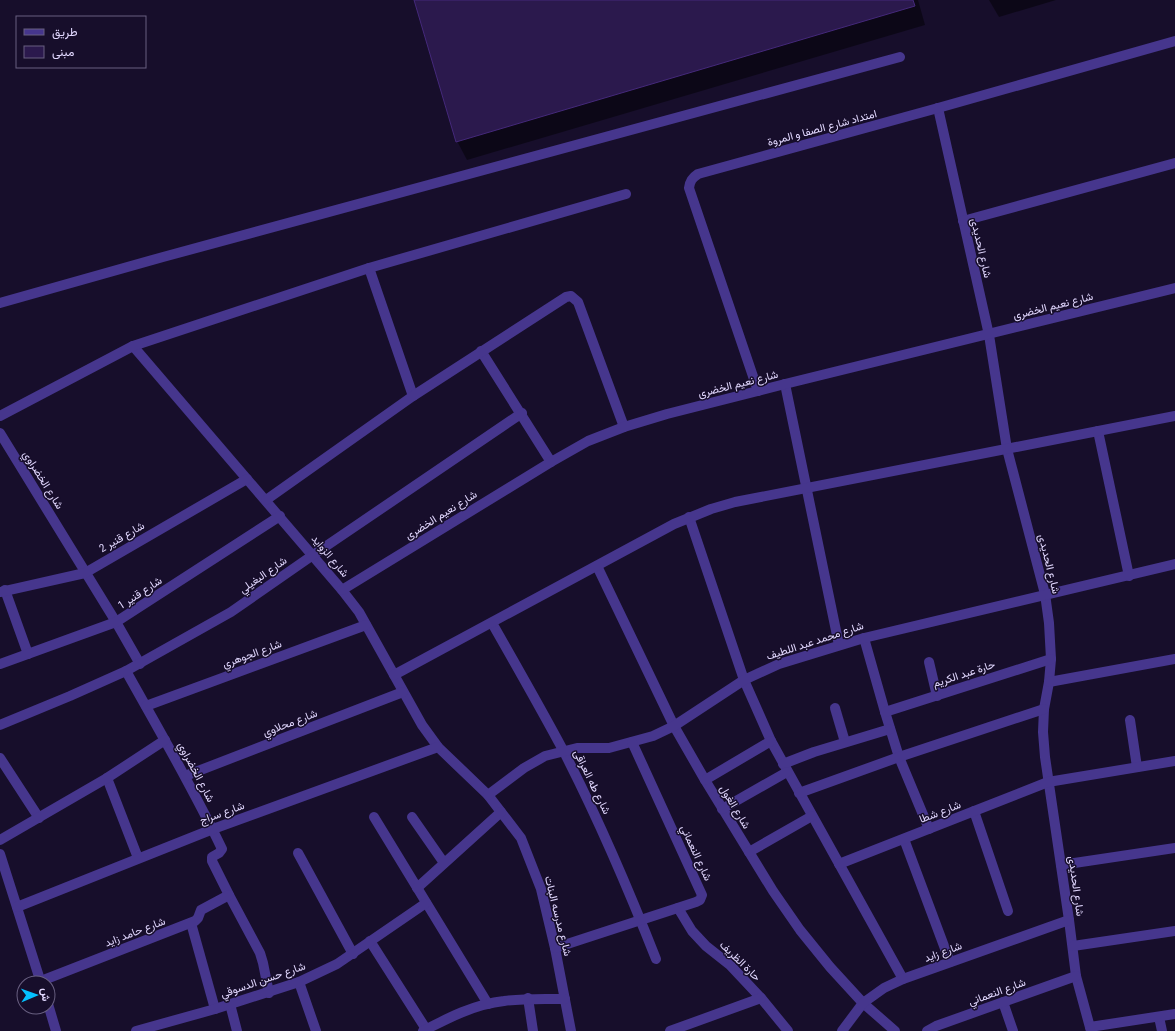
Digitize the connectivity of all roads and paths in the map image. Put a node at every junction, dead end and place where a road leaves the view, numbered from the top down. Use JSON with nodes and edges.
{"nodes":[{"id":1,"x":1175,"y":41,"type":"edge"},
{"id":2,"x":900,"y":58,"type":"dead end"},
{"id":3,"x":938,"y":108,"type":"junction"},
{"id":4,"x":1175,"y":163,"type":"edge"},
{"id":5,"x":626,"y":194,"type":"dead end"},
{"id":6,"x":963,"y":221,"type":"junction"},
{"id":7,"x":369,"y":268,"type":"junction"},
{"id":8,"x":1175,"y":288,"type":"edge"},
{"id":9,"x":0,"y":303,"type":"edge"},
{"id":10,"x":989,"y":334,"type":"junction"},
{"id":11,"x":133,"y":346,"type":"junction"},
{"id":12,"x":481,"y":351,"type":"junction"},
{"id":13,"x":785,"y":384,"type":"junction"},
{"id":14,"x":758,"y":391,"type":"junction"},
{"id":15,"x":413,"y":396,"type":"junction"},
{"id":16,"x":522,"y":413,"type":"junction"},
{"id":17,"x":0,"y":416,"type":"edge"},
{"id":18,"x":1175,"y":416,"type":"edge"},
{"id":19,"x":624,"y":427,"type":"junction"},
{"id":20,"x":1098,"y":431,"type":"junction"},
{"id":21,"x":0,"y":433,"type":"edge"},
{"id":22,"x":1007,"y":449,"type":"junction"},
{"id":23,"x":551,"y":462,"type":"junction"},
{"id":24,"x":247,"y":479,"type":"junction"},
{"id":25,"x":807,"y":488,"type":"junction"},
{"id":26,"x":266,"y":500,"type":"junction"},
{"id":27,"x":280,"y":516,"type":"junction"},
{"id":28,"x":689,"y":517,"type":"junction"},
{"id":29,"x":313,"y":555,"type":"junction"},
{"id":30,"x":1175,"y":564,"type":"edge"},
{"id":31,"x":597,"y":566,"type":"junction"},
{"id":32,"x":85,"y":573,"type":"junction"},
{"id":33,"x":1129,"y":576,"type":"junction"},
{"id":34,"x":342,"y":590,"type":"junction"},
{"id":35,"x":2,"y":591,"type":"edge"},
{"id":36,"x":1045,"y":594,"type":"junction"},
{"id":37,"x":116,"y":622,"type":"junction"},
{"id":38,"x":492,"y":623,"type":"junction"},
{"id":39,"x":366,"y":625,"type":"junction"},
{"id":40,"x":864,"y":638,"type":"junction"},
{"id":41,"x":839,"y":645,"type":"junction"},
{"id":42,"x":28,"y":654,"type":"junction"},
{"id":43,"x":1051,"y":659,"type":"junction"},
{"id":44,"x":1175,"y":659,"type":"edge"},
{"id":45,"x":929,"y":662,"type":"dead end"},
{"id":46,"x":0,"y":664,"type":"edge"},
{"id":47,"x":140,"y":664,"type":"junction"},
{"id":48,"x":126,"y":671,"type":"junction"},
{"id":49,"x":394,"y":675,"type":"junction"},
{"id":50,"x":744,"y":680,"type":"junction"},
{"id":51,"x":1049,"y":682,"type":"junction"},
{"id":52,"x":403,"y":692,"type":"junction"},
{"id":53,"x":938,"y":696,"type":"junction"},
{"id":54,"x":146,"y":706,"type":"junction"},
{"id":55,"x":836,"y":708,"type":"dead end"},
{"id":56,"x":1044,"y":709,"type":"junction"},
{"id":57,"x":885,"y":712,"type":"junction"},
{"id":58,"x":1130,"y":720,"type":"dead end"},
{"id":59,"x":0,"y":725,"type":"edge"},
{"id":60,"x":674,"y":726,"type":"junction"},
{"id":61,"x":890,"y":729,"type":"junction"},
{"id":62,"x":165,"y":740,"type":"junction"},
{"id":63,"x":771,"y":741,"type":"junction"},
{"id":64,"x":632,"y":742,"type":"junction"},
{"id":65,"x":845,"y":742,"type":"junction"},
{"id":66,"x":438,"y":747,"type":"junction"},
{"id":67,"x":563,"y":751,"type":"junction"},
{"id":68,"x":899,"y":757,"type":"junction"},
{"id":69,"x":1,"y":761,"type":"edge"},
{"id":70,"x":1175,"y":761,"type":"edge"},
{"id":71,"x":1137,"y":767,"type":"junction"},
{"id":72,"x":785,"y":768,"type":"junction"},
{"id":73,"x":185,"y":776,"type":"junction"},
{"id":74,"x":107,"y":778,"type":"junction"},
{"id":75,"x":705,"y":780,"type":"junction"},
{"id":76,"x":1048,"y":782,"type":"junction"},
{"id":77,"x":798,"y":793,"type":"junction"},
{"id":78,"x":488,"y":795,"type":"junction"},
{"id":79,"x":722,"y":809,"type":"junction"},
{"id":80,"x":974,"y":811,"type":"junction"},
{"id":81,"x":501,"y":812,"type":"junction"},
{"id":82,"x":812,"y":816,"type":"junction"},
{"id":83,"x":374,"y":817,"type":"dead end"},
{"id":84,"x":412,"y":817,"type":"dead end"},
{"id":85,"x":39,"y":818,"type":"junction"},
{"id":86,"x":213,"y":829,"type":"junction"},
{"id":87,"x":929,"y":829,"type":"junction"},
{"id":88,"x":904,"y":839,"type":"junction"},
{"id":89,"x":0,"y":840,"type":"edge"},
{"id":90,"x":1175,"y":848,"type":"edge"},
{"id":91,"x":298,"y":852,"type":"dead end"},
{"id":92,"x":749,"y":852,"type":"junction"},
{"id":93,"x":0,"y":854,"type":"edge"},
{"id":94,"x":138,"y":858,"type":"junction"},
{"id":95,"x":444,"y":863,"type":"junction"},
{"id":96,"x":839,"y":864,"type":"junction"},
{"id":97,"x":1061,"y":865,"type":"junction"},
{"id":98,"x":417,"y":888,"type":"junction"},
{"id":99,"x":228,"y":895,"type":"junction"},
{"id":100,"x":426,"y":903,"type":"junction"},
{"id":101,"x":17,"y":907,"type":"junction"},
{"id":102,"x":678,"y":908,"type":"junction"},
{"id":103,"x":1008,"y":911,"type":"dead end"},
{"id":104,"x":641,"y":920,"type":"junction"},
{"id":105,"x":1069,"y":920,"type":"junction"},
{"id":106,"x":191,"y":923,"type":"junction"},
{"id":107,"x":1175,"y":931,"type":"edge"},
{"id":108,"x":370,"y":941,"type":"junction"},
{"id":109,"x":1073,"y":946,"type":"junction"},
{"id":110,"x":555,"y":948,"type":"junction"},
{"id":111,"x":353,"y":954,"type":"junction"},
{"id":112,"x":656,"y":959,"type":"dead end"},
{"id":113,"x":950,"y":962,"type":"junction"},
{"id":114,"x":39,"y":975,"type":"edge"},
{"id":115,"x":56,"y":976,"type":"edge"},
{"id":116,"x":1076,"y":976,"type":"junction"},
{"id":117,"x":903,"y":978,"type":"junction"},
{"id":118,"x":299,"y":982,"type":"junction"},
{"id":119,"x":269,"y":992,"type":"junction"},
{"id":120,"x":528,"y":998,"type":"junction"},
{"id":121,"x":761,"y":998,"type":"junction"},
{"id":122,"x":565,"y":999,"type":"junction"},
{"id":123,"x":863,"y":1002,"type":"junction"},
{"id":124,"x":1003,"y":1002,"type":"junction"},
{"id":125,"x":230,"y":1004,"type":"junction"},
{"id":126,"x":488,"y":1004,"type":"junction"},
{"id":127,"x":215,"y":1009,"type":"junction"},
{"id":128,"x":1175,"y":1014,"type":"edge"},
{"id":129,"x":51,"y":1015,"type":"edge"},
{"id":130,"x":1159,"y":1017,"type":"junction"},
{"id":131,"x":442,"y":1026,"type":"edge"},
{"id":132,"x":937,"y":1029,"type":"edge"},
{"id":133,"x":1090,"y":1029,"type":"edge"},
{"id":134,"x":142,"y":1030,"type":"edge"},
{"id":135,"x":425,"y":1030,"type":"edge"},
{"id":136,"x":56,"y":1031,"type":"edge"},
{"id":137,"x":237,"y":1031,"type":"edge"},
{"id":138,"x":316,"y":1031,"type":"edge"},
{"id":139,"x":533,"y":1031,"type":"edge"},
{"id":140,"x":571,"y":1031,"type":"edge"},
{"id":141,"x":670,"y":1031,"type":"edge"},
{"id":142,"x":788,"y":1031,"type":"edge"},
{"id":143,"x":842,"y":1031,"type":"edge"},
{"id":144,"x":895,"y":1031,"type":"edge"},
{"id":145,"x":927,"y":1031,"type":"edge"},
{"id":146,"x":1013,"y":1031,"type":"edge"},
{"id":147,"x":1162,"y":1031,"type":"edge"}],
"edges":[{"from":1,"to":3,"type":"street","name":"امتداد شارع الصفا و المروة"},
{"from":2,"to":9,"type":"street"},
{"from":3,"to":6,"type":"street","name":"شارع الحديدى"},
{"from":3,"to":14,"type":"street","name":"امتداد شارع الصفا و المروة"},
{"from":4,"to":6,"type":"street"},
{"from":5,"to":7,"type":"street"},
{"from":6,"to":10,"type":"street","name":"شارع الحديدى"},
{"from":7,"to":11,"type":"street"},
{"from":7,"to":15,"type":"street"},
{"from":8,"to":10,"type":"street","name":"شارع نعيم الخضرى"},
{"from":10,"to":13,"type":"street","name":"شارع نعيم الخضرى"},
{"from":10,"to":22,"type":"street","name":"شارع الحديدى"},
{"from":11,"to":17,"type":"street"},
{"from":11,"to":24,"type":"street","name":"شارع الزوايد"},
{"from":12,"to":15,"type":"street"},
{"from":12,"to":16,"type":"street"},
{"from":12,"to":19,"type":"street"},
{"from":13,"to":14,"type":"street","name":"شارع نعيم الخضرى"},
{"from":13,"to":25,"type":"street"},
{"from":14,"to":19,"type":"street","name":"شارع نعيم الخضرى"},
{"from":15,"to":26,"type":"street"},
{"from":16,"to":23,"type":"street"},
{"from":16,"to":29,"type":"street","name":"شارع البغيلي"},
{"from":18,"to":20,"type":"street"},
{"from":19,"to":23,"type":"street","name":"شارع نعيم الخضرى"},
{"from":20,"to":22,"type":"street"},
{"from":20,"to":33,"type":"street"},
{"from":21,"to":32,"type":"street","name":"شارع الخضراوي"},
{"from":22,"to":25,"type":"street"},
{"from":22,"to":36,"type":"street","name":"شارع الحديدى"},
{"from":23,"to":34,"type":"street","name":"شارع نعيم الخضرى"},
{"from":24,"to":26,"type":"street","name":"شارع الزوايد"},
{"from":24,"to":32,"type":"street","name":"شارع قنير 2"},
{"from":25,"to":28,"type":"street"},
{"from":25,"to":41,"type":"street"},
{"from":26,"to":27,"type":"street","name":"شارع الزوايد"},
{"from":27,"to":29,"type":"street","name":"شارع الزوايد"},
{"from":27,"to":37,"type":"street","name":"شارع قنير 1"},
{"from":28,"to":31,"type":"street"},
{"from":28,"to":50,"type":"street"},
{"from":29,"to":34,"type":"street","name":"شارع الزوايد"},
{"from":29,"to":47,"type":"street","name":"شارع البغيلي"},
{"from":30,"to":33,"type":"street","name":"شارع محمد عبد اللطيف"},
{"from":31,"to":38,"type":"street"},
{"from":31,"to":60,"type":"street","name":"شارع الغول"},
{"from":32,"to":35,"type":"street","name":"شارع قنير 2"},
{"from":32,"to":37,"type":"street","name":"شارع الخضراوي"},
{"from":33,"to":36,"type":"street","name":"شارع محمد عبد اللطيف"},
{"from":34,"to":39,"type":"street","name":"شارع الزوايد"},
{"from":35,"to":42,"type":"street"},
{"from":36,"to":40,"type":"street","name":"شارع محمد عبد اللطيف"},
{"from":36,"to":43,"type":"street","name":"شارع الحديدى"},
{"from":37,"to":42,"type":"street","name":"شارع قنير 1"},
{"from":37,"to":47,"type":"street","name":"شارع الخضراوي"},
{"from":38,"to":49,"type":"street"},
{"from":38,"to":67,"type":"street","name":"شارع طه العراقى"},
{"from":39,"to":49,"type":"street","name":"شارع الزوايد"},
{"from":39,"to":54,"type":"street","name":"شارع الجوهري"},
{"from":40,"to":41,"type":"street","name":"شارع محمد عبد اللطيف"},
{"from":40,"to":57,"type":"street"},
{"from":41,"to":50,"type":"street","name":"شارع محمد عبد اللطيف"},
{"from":42,"to":46,"type":"street","name":"شارع قنير 1"},
{"from":43,"to":51,"type":"street","name":"شارع الحديدى"},
{"from":43,"to":53,"type":"street","name":"حارة عبد الكريم"},
{"from":44,"to":51,"type":"street"},
{"from":45,"to":53,"type":"street"},
{"from":47,"to":48,"type":"street","name":"شارع البغيلي"},
{"from":48,"to":54,"type":"street","name":"شارع الخضراوي"},
{"from":48,"to":59,"type":"street","name":"شارع البغيلي"},
{"from":49,"to":52,"type":"street","name":"شارع الزوايد"},
{"from":50,"to":60,"type":"street","name":"شارع محمد عبد اللطيف"},
{"from":50,"to":63,"type":"street"},
{"from":51,"to":56,"type":"street","name":"شارع الحديدى"},
{"from":52,"to":66,"type":"street","name":"شارع الزوايد"},
{"from":52,"to":73,"type":"street","name":"شارع محلاوي"},
{"from":53,"to":57,"type":"street","name":"حارة عبد الكريم"},
{"from":54,"to":62,"type":"street","name":"شارع الخضراوي"},
{"from":55,"to":65,"type":"street"},
{"from":56,"to":68,"type":"street"},
{"from":56,"to":76,"type":"street","name":"شارع الحديدى"},
{"from":57,"to":61,"type":"street"},
{"from":58,"to":71,"type":"street"},
{"from":60,"to":64,"type":"street","name":"شارع محمد عبد اللطيف"},
{"from":60,"to":75,"type":"street","name":"شارع الغول"},
{"from":61,"to":65,"type":"street"},
{"from":61,"to":68,"type":"street"},
{"from":62,"to":73,"type":"street","name":"شارع الخضراوي"},
{"from":62,"to":74,"type":"street"},
{"from":63,"to":72,"type":"street"},
{"from":63,"to":75,"type":"street"},
{"from":64,"to":67,"type":"street","name":"شارع محمد عبد اللطيف"},
{"from":64,"to":102,"type":"street","name":"شارع النعماني"},
{"from":65,"to":72,"type":"street"},
{"from":66,"to":78,"type":"street","name":"شارع الزوايد"},
{"from":66,"to":86,"type":"street","name":"شارع سراج"},
{"from":67,"to":78,"type":"street","name":"شارع محمد عبد اللطيف"},
{"from":67,"to":104,"type":"street","name":"شارع طه العراقى"},
{"from":68,"to":77,"type":"street"},
{"from":68,"to":87,"type":"street"},
{"from":69,"to":85,"type":"street"},
{"from":70,"to":71,"type":"street","name":"شارع شطا"},
{"from":71,"to":76,"type":"street","name":"شارع شطا"},
{"from":72,"to":77,"type":"street"},
{"from":72,"to":79,"type":"street"},
{"from":73,"to":86,"type":"street","name":"شارع الخضراوي"},
{"from":74,"to":85,"type":"street"},
{"from":74,"to":94,"type":"street"},
{"from":75,"to":79,"type":"street","name":"شارع الغول"},
{"from":76,"to":80,"type":"street","name":"شارع شطا"},
{"from":76,"to":97,"type":"street","name":"شارع الحديدى"},
{"from":77,"to":82,"type":"street"},
{"from":78,"to":81,"type":"street","name":"شارع مدرسه البنات"},
{"from":79,"to":92,"type":"street","name":"شارع الغول"},
{"from":80,"to":87,"type":"street","name":"شارع شطا"},
{"from":80,"to":103,"type":"street"},
{"from":81,"to":95,"type":"street"},
{"from":81,"to":110,"type":"street","name":"شارع مدرسه البنات"},
{"from":82,"to":92,"type":"street"},
{"from":82,"to":96,"type":"street"},
{"from":83,"to":98,"type":"street"},
{"from":84,"to":95,"type":"street"},
{"from":85,"to":89,"type":"street"},
{"from":86,"to":94,"type":"street","name":"شارع سراج"},
{"from":86,"to":99,"type":"street","name":"شارع الخضراوي"},
{"from":87,"to":88,"type":"street","name":"شارع شطا"},
{"from":88,"to":96,"type":"street","name":"شارع شطا"},
{"from":88,"to":113,"type":"street"},
{"from":90,"to":97,"type":"street"},
{"from":91,"to":111,"type":"street"},
{"from":92,"to":123,"type":"street","name":"شارع الغول"},
{"from":93,"to":101,"type":"street"},
{"from":94,"to":101,"type":"street","name":"شارع سراج"},
{"from":95,"to":98,"type":"street"},
{"from":96,"to":117,"type":"street"},
{"from":97,"to":105,"type":"street","name":"شارع الحديدى"},
{"from":98,"to":100,"type":"street"},
{"from":99,"to":106,"type":"street","name":"شارع حامد زايد"},
{"from":99,"to":119,"type":"street","name":"شارع الخضراوي"},
{"from":100,"to":108,"type":"street","name":"شارع حسن الدسوقي"},
{"from":100,"to":126,"type":"street"},
{"from":101,"to":114,"type":"street"},
{"from":102,"to":104,"type":"street","name":"شارع النعماني"},
{"from":102,"to":121,"type":"street","name":"حارة الظريف"},
{"from":104,"to":110,"type":"street","name":"شارع النعماني"},
{"from":104,"to":112,"type":"street","name":"شارع طه العراقى"},
{"from":105,"to":109,"type":"street","name":"شارع الحديدى"},
{"from":105,"to":113,"type":"street","name":"شارع زايد"},
{"from":106,"to":115,"type":"street","name":"شارع حامد زايد"},
{"from":106,"to":127,"type":"street"},
{"from":107,"to":109,"type":"street"},
{"from":108,"to":111,"type":"street","name":"شارع حسن الدسوقي"},
{"from":108,"to":135,"type":"street"},
{"from":109,"to":116,"type":"street","name":"شارع الحديدى"},
{"from":110,"to":122,"type":"street","name":"شارع مدرسه البنات"},
{"from":111,"to":118,"type":"street","name":"شارع حسن الدسوقي"},
{"from":113,"to":117,"type":"street","name":"شارع زايد"},
{"from":116,"to":124,"type":"street","name":"شارع النعماني"},
{"from":116,"to":133,"type":"street","name":"شارع الحديدى"},
{"from":117,"to":123,"type":"street","name":"شارع زايد"},
{"from":118,"to":119,"type":"street","name":"شارع حسن الدسوقي"},
{"from":118,"to":138,"type":"street"},
{"from":119,"to":125,"type":"street","name":"شارع حسن الدسوقي"},
{"from":120,"to":122,"type":"street"},
{"from":120,"to":126,"type":"street"},
{"from":120,"to":139,"type":"street"},
{"from":121,"to":141,"type":"street"},
{"from":121,"to":142,"type":"street","name":"حارة الظريف"},
{"from":122,"to":140,"type":"street","name":"شارع مدرسه البنات"},
{"from":123,"to":143,"type":"street","name":"شارع زايد"},
{"from":123,"to":144,"type":"street","name":"شارع الغول"},
{"from":124,"to":132,"type":"street","name":"شارع النعماني"},
{"from":124,"to":146,"type":"street"},
{"from":125,"to":127,"type":"street","name":"شارع حسن الدسوقي"},
{"from":125,"to":137,"type":"street"},
{"from":126,"to":131,"type":"street"},
{"from":127,"to":134,"type":"street","name":"شارع حسن الدسوقي"},
{"from":128,"to":130,"type":"street"},
{"from":129,"to":136,"type":"street"},
{"from":130,"to":133,"type":"street"},
{"from":130,"to":147,"type":"street"},
{"from":131,"to":135,"type":"street"},
{"from":132,"to":145,"type":"street","name":"شارع النعماني"}]}
